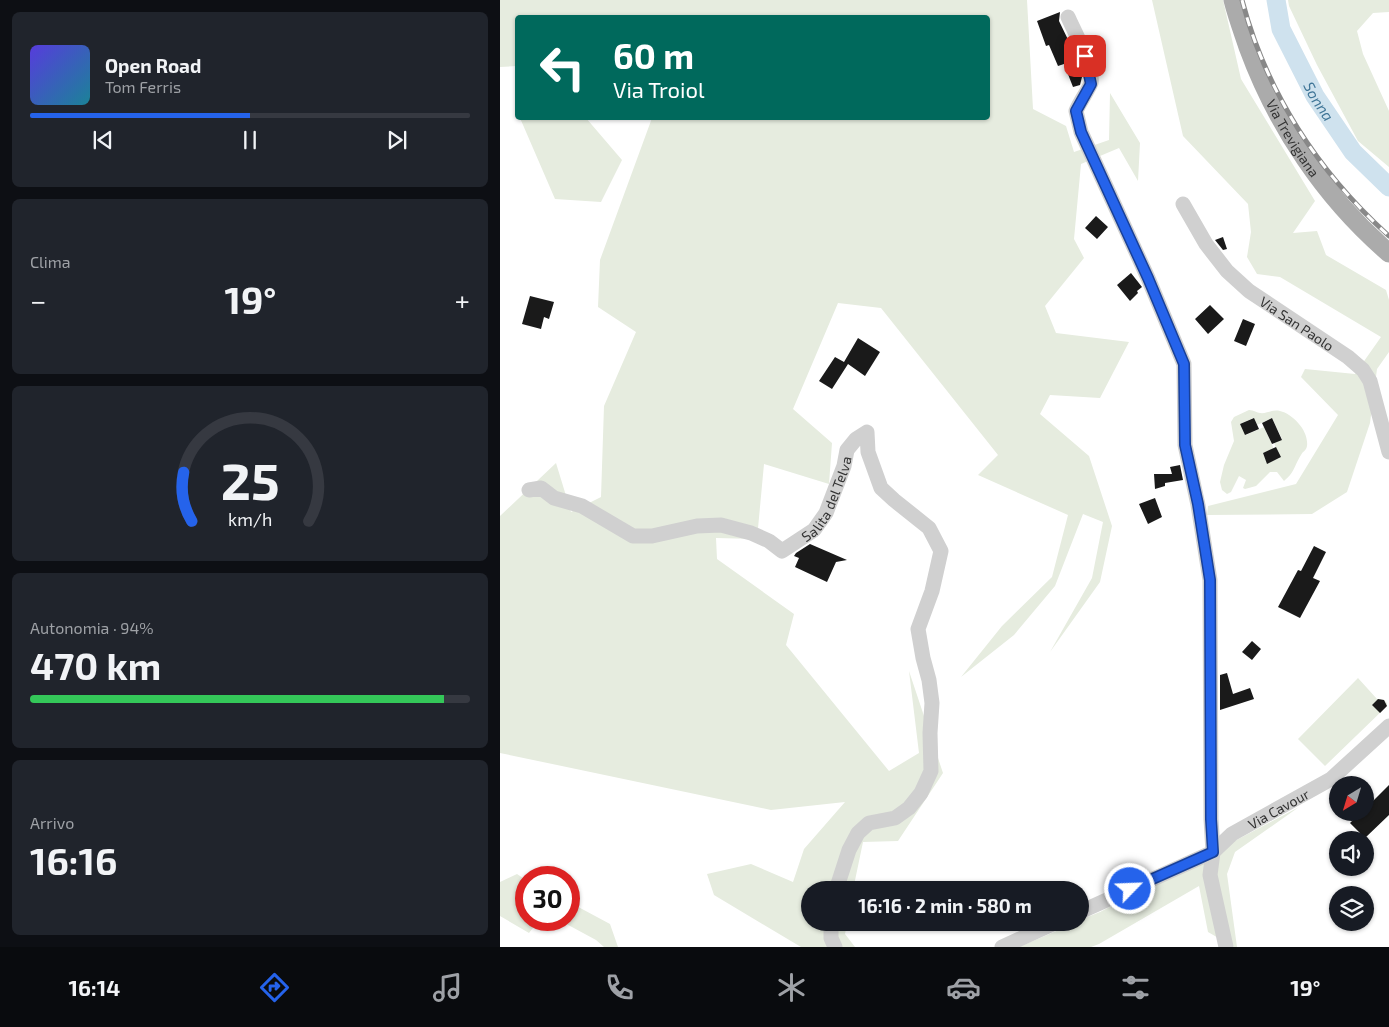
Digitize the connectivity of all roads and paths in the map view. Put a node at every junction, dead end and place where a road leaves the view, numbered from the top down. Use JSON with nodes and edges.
{"nodes":[{"id":1,"x":1233,"y":0,"type":"edge"},
{"id":2,"x":1068,"y":17,"type":"dead end"},
{"id":3,"x":1183,"y":204,"type":"dead end"},
{"id":4,"x":1389,"y":254,"type":"edge"},
{"id":5,"x":1389,"y":452,"type":"edge"},
{"id":6,"x":529,"y":490,"type":"dead end"},
{"id":7,"x":1389,"y":726,"type":"edge"},
{"id":8,"x":1213,"y":852,"type":"junction"},
{"id":9,"x":839,"y":881,"type":"edge"},
{"id":10,"x":1089,"y":908,"type":"edge"},
{"id":11,"x":831,"y":931,"type":"edge"},
{"id":12,"x":1037,"y":931,"type":"edge"},
{"id":13,"x":835,"y":947,"type":"edge"},
{"id":14,"x":1002,"y":947,"type":"edge"},
{"id":15,"x":1226,"y":947,"type":"edge"}],
"edges":[{"from":1,"to":4,"type":"main road","name":"Via Trevigiana"},
{"from":2,"to":8,"type":"street"},
{"from":3,"to":5,"type":"street","name":"Via San Paolo"},
{"from":6,"to":9,"type":"street","name":"Salita del Telva"},
{"from":7,"to":8,"type":"street","name":"Via Cavour"},
{"from":8,"to":10,"type":"street"},
{"from":8,"to":15,"type":"street"},
{"from":11,"to":13,"type":"street"},
{"from":12,"to":14,"type":"street"}]}
